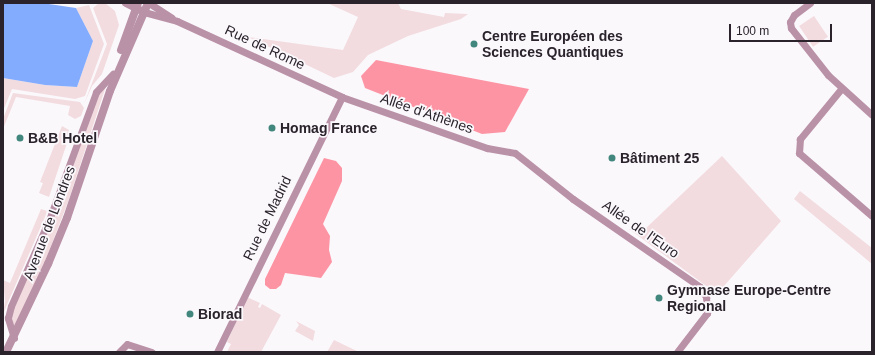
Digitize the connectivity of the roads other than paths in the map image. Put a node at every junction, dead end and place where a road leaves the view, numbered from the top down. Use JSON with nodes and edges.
{"nodes":[{"id":1,"x":126,"y":3,"type":"edge"},
{"id":2,"x":149,"y":3,"type":"edge"},
{"id":3,"x":810,"y":3,"type":"edge"},
{"id":4,"x":136,"y":5,"type":"edge"},
{"id":5,"x":144,"y":12,"type":"junction"},
{"id":6,"x":177,"y":21,"type":"junction"},
{"id":7,"x":112,"y":74,"type":"junction"},
{"id":8,"x":841,"y":89,"type":"junction"},
{"id":9,"x":110,"y":91,"type":"junction"},
{"id":10,"x":342,"y":97,"type":"junction"},
{"id":11,"x":872,"y":115,"type":"edge"},
{"id":12,"x":504,"y":150,"type":"joint"},
{"id":13,"x":872,"y":216,"type":"edge"},
{"id":14,"x":14,"y":338,"type":"junction"},
{"id":15,"x":6,"y":352,"type":"edge"},
{"id":16,"x":119,"y":352,"type":"edge"},
{"id":17,"x":152,"y":352,"type":"edge"},
{"id":18,"x":217,"y":352,"type":"edge"},
{"id":19,"x":677,"y":352,"type":"edge"}],
"edges":[{"from":1,"to":4,"type":"street"},
{"from":2,"to":5,"type":"street","name":"Avenue de Londres"},
{"from":2,"to":6,"type":"street","name":"Rue de Rome"},
{"from":3,"to":8,"type":"street"},
{"from":4,"to":5,"type":"street"},
{"from":4,"to":7,"type":"street","name":"Avenue de Londres"},
{"from":5,"to":6,"type":"street","name":"Rue de Rome"},
{"from":5,"to":9,"type":"street","name":"Avenue de Londres"},
{"from":6,"to":10,"type":"street","name":"Rue de Rome"},
{"from":7,"to":9,"type":"street","name":"Avenue de Londres"},
{"from":7,"to":14,"type":"street","name":"Avenue de Londres"},
{"from":8,"to":11,"type":"street"},
{"from":8,"to":13,"type":"street"},
{"from":9,"to":14,"type":"street","name":"Avenue de Londres"},
{"from":10,"to":12,"type":"street","name":"Allée d'Athènes"},
{"from":10,"to":18,"type":"street","name":"Rue de Madrid"},
{"from":12,"to":19,"type":"street","name":"Allée de l'Euro"},
{"from":14,"to":15,"type":"street","name":"Avenue de Londres"},
{"from":16,"to":17,"type":"street"}]}
